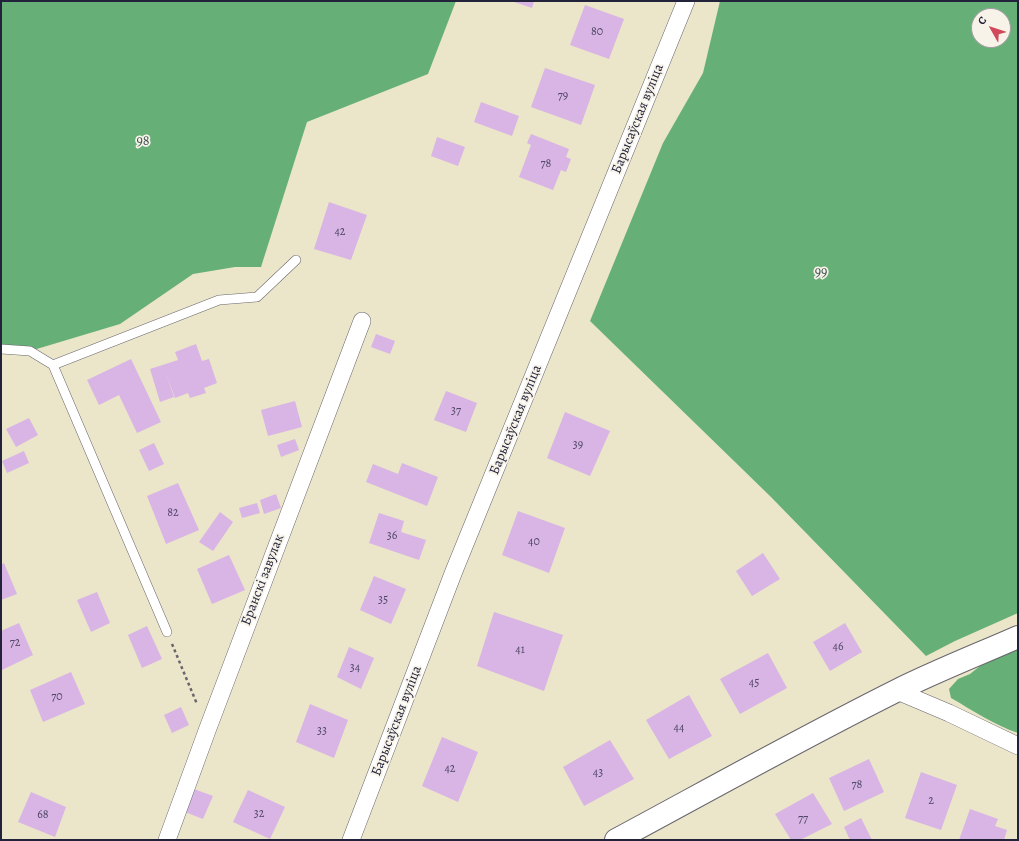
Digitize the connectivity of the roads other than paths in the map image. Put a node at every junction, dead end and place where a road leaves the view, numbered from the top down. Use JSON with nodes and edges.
{"nodes":[{"id":1,"x":686,"y":1,"type":"edge"},
{"id":2,"x":296,"y":260,"type":"dead end"},
{"id":3,"x":362,"y":321,"type":"dead end"},
{"id":4,"x":1,"y":349,"type":"edge"},
{"id":5,"x":53,"y":365,"type":"junction"},
{"id":6,"x":167,"y":632,"type":"road end"},
{"id":7,"x":1018,"y":637,"type":"edge"},
{"id":8,"x":898,"y":691,"type":"junction"},
{"id":9,"x":1018,"y":746,"type":"edge"},
{"id":10,"x":167,"y":840,"type":"edge"},
{"id":11,"x":350,"y":840,"type":"edge"},
{"id":12,"x":616,"y":840,"type":"edge"}],
"edges":[{"from":1,"to":11,"type":"street","name":"Барысаўская вуліца"},
{"from":2,"to":5,"type":"lane"},
{"from":3,"to":10,"type":"street","name":"Бранскі завулак"},
{"from":4,"to":5,"type":"lane"},
{"from":5,"to":6,"type":"lane"},
{"from":7,"to":8,"type":"main road"},
{"from":8,"to":9,"type":"street"},
{"from":8,"to":12,"type":"main road"}]}
